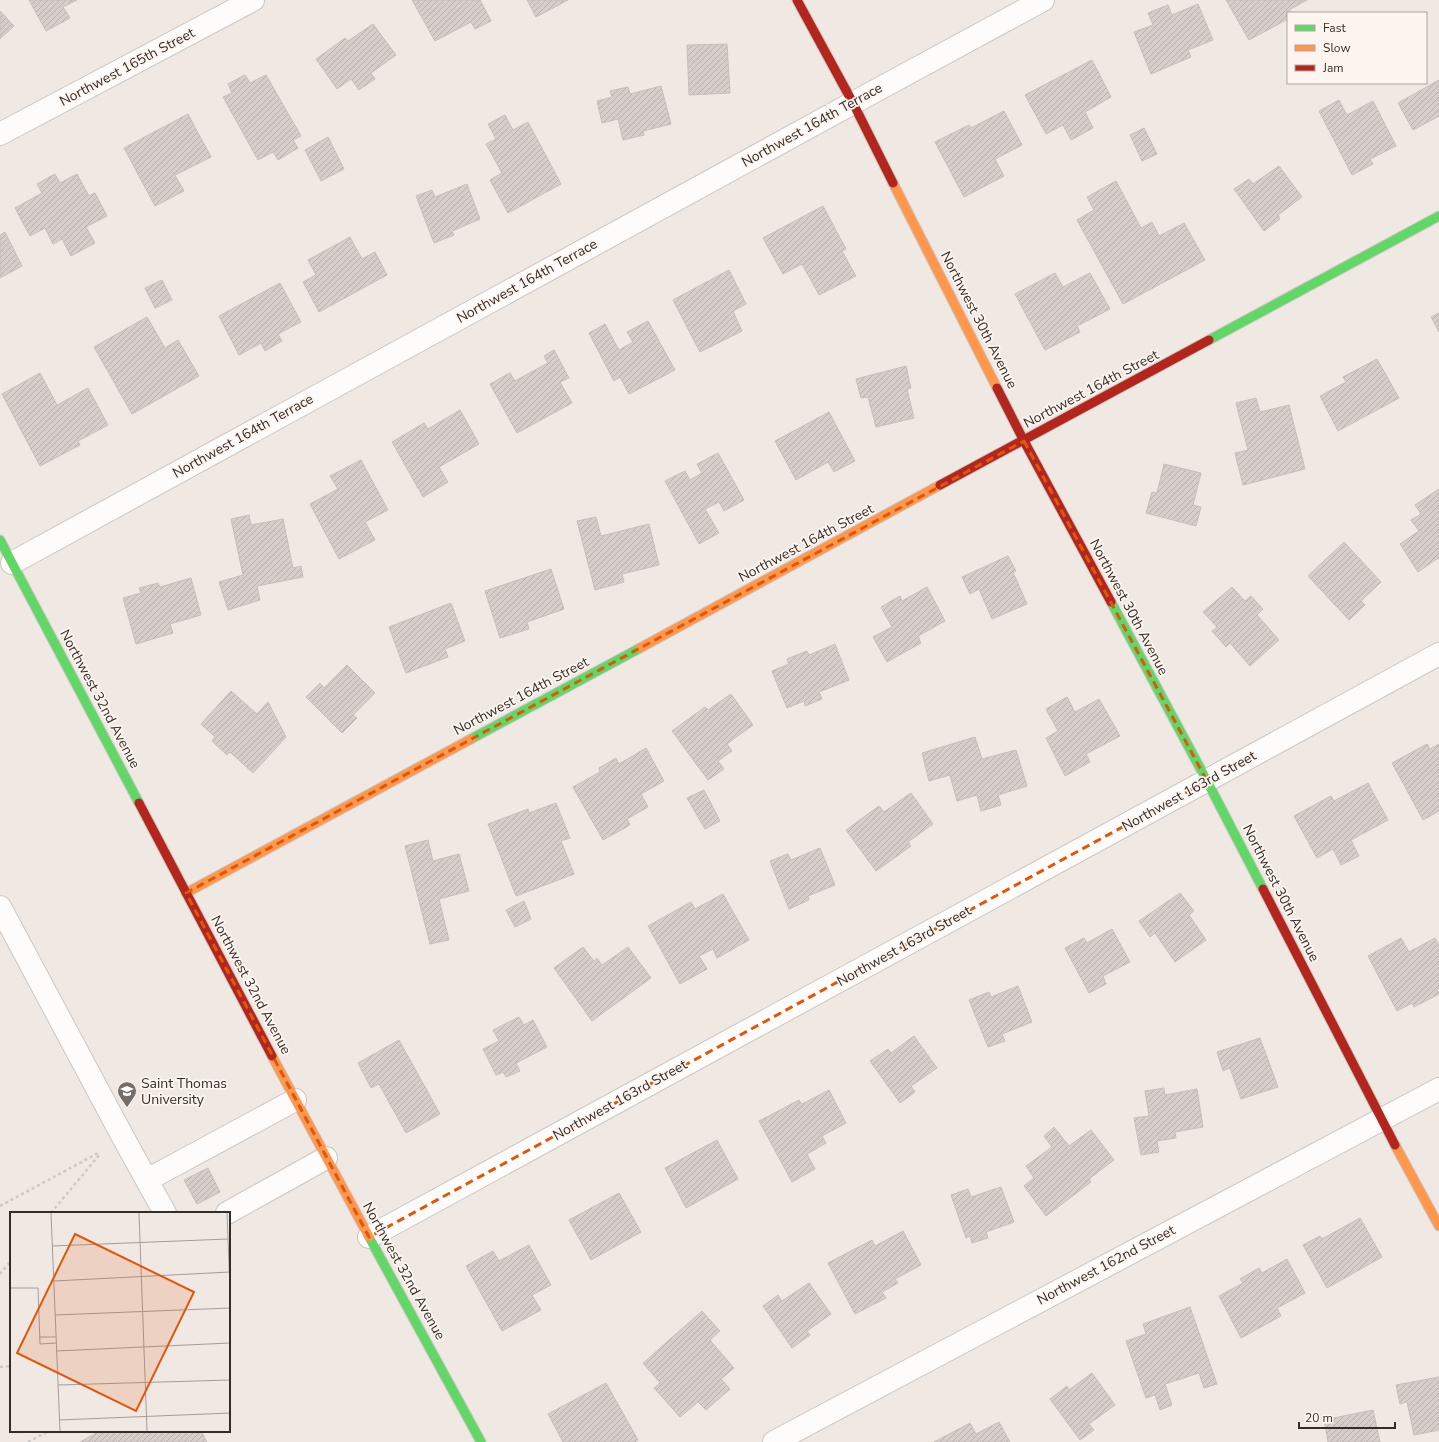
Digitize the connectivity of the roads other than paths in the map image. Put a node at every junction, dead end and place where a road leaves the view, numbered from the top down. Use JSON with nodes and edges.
{"nodes":[{"id":1,"x":253,"y":0,"type":"edge"},
{"id":2,"x":797,"y":0,"type":"edge"},
{"id":3,"x":1043,"y":0,"type":"edge"},
{"id":4,"x":852,"y":103,"type":"junction"},
{"id":5,"x":0,"y":134,"type":"edge"},
{"id":6,"x":1439,"y":216,"type":"edge"},
{"id":7,"x":1024,"y":441,"type":"junction"},
{"id":8,"x":0,"y":540,"type":"edge"},
{"id":9,"x":12,"y":563,"type":"junction"},
{"id":10,"x":1439,"y":654,"type":"edge"},
{"id":11,"x":1207,"y":781,"type":"junction"},
{"id":12,"x":186,"y":893,"type":"junction"},
{"id":13,"x":0,"y":907,"type":"edge"},
{"id":14,"x":1439,"y":1089,"type":"edge"},
{"id":15,"x":296,"y":1100,"type":"junction"},
{"id":16,"x":1381,"y":1119,"type":"junction"},
{"id":17,"x":326,"y":1158,"type":"junction"},
{"id":18,"x":147,"y":1180,"type":"junction"},
{"id":19,"x":164,"y":1212,"type":"edge"},
{"id":20,"x":230,"y":1212,"type":"edge"},
{"id":21,"x":1439,"y":1226,"type":"edge"},
{"id":22,"x":369,"y":1237,"type":"junction"},
{"id":23,"x":481,"y":1442,"type":"edge"},
{"id":24,"x":774,"y":1442,"type":"edge"}],
"edges":[{"from":1,"to":5,"type":"street","name":"Northwest 165th Street"},
{"from":2,"to":4,"type":"street","name":"Northwest 30th Avenue"},
{"from":3,"to":4,"type":"street","name":"Northwest 164th Terrace"},
{"from":4,"to":7,"type":"street","name":"Northwest 30th Avenue"},
{"from":4,"to":9,"type":"street","name":"Northwest 164th Terrace"},
{"from":6,"to":7,"type":"street","name":"Northwest 164th Street"},
{"from":7,"to":11,"type":"street","name":"Northwest 30th Avenue"},
{"from":7,"to":12,"type":"street","name":"Northwest 164th Street"},
{"from":8,"to":9,"type":"street","name":"Northwest 32nd Avenue"},
{"from":9,"to":12,"type":"street","name":"Northwest 32nd Avenue"},
{"from":10,"to":11,"type":"street","name":"Northwest 163rd Street"},
{"from":11,"to":16,"type":"street","name":"Northwest 30th Avenue"},
{"from":11,"to":22,"type":"street","name":"Northwest 163rd Street"},
{"from":12,"to":15,"type":"street","name":"Northwest 32nd Avenue"},
{"from":13,"to":18,"type":"street"},
{"from":14,"to":16,"type":"street","name":"Northwest 162nd Street"},
{"from":15,"to":17,"type":"street","name":"Northwest 32nd Avenue"},
{"from":15,"to":18,"type":"street"},
{"from":16,"to":21,"type":"street","name":"Northwest 30th Avenue"},
{"from":16,"to":24,"type":"street","name":"Northwest 162nd Street"},
{"from":17,"to":20,"type":"street"},
{"from":17,"to":22,"type":"street","name":"Northwest 32nd Avenue"},
{"from":18,"to":19,"type":"street"},
{"from":22,"to":23,"type":"street","name":"Northwest 32nd Avenue"}]}
